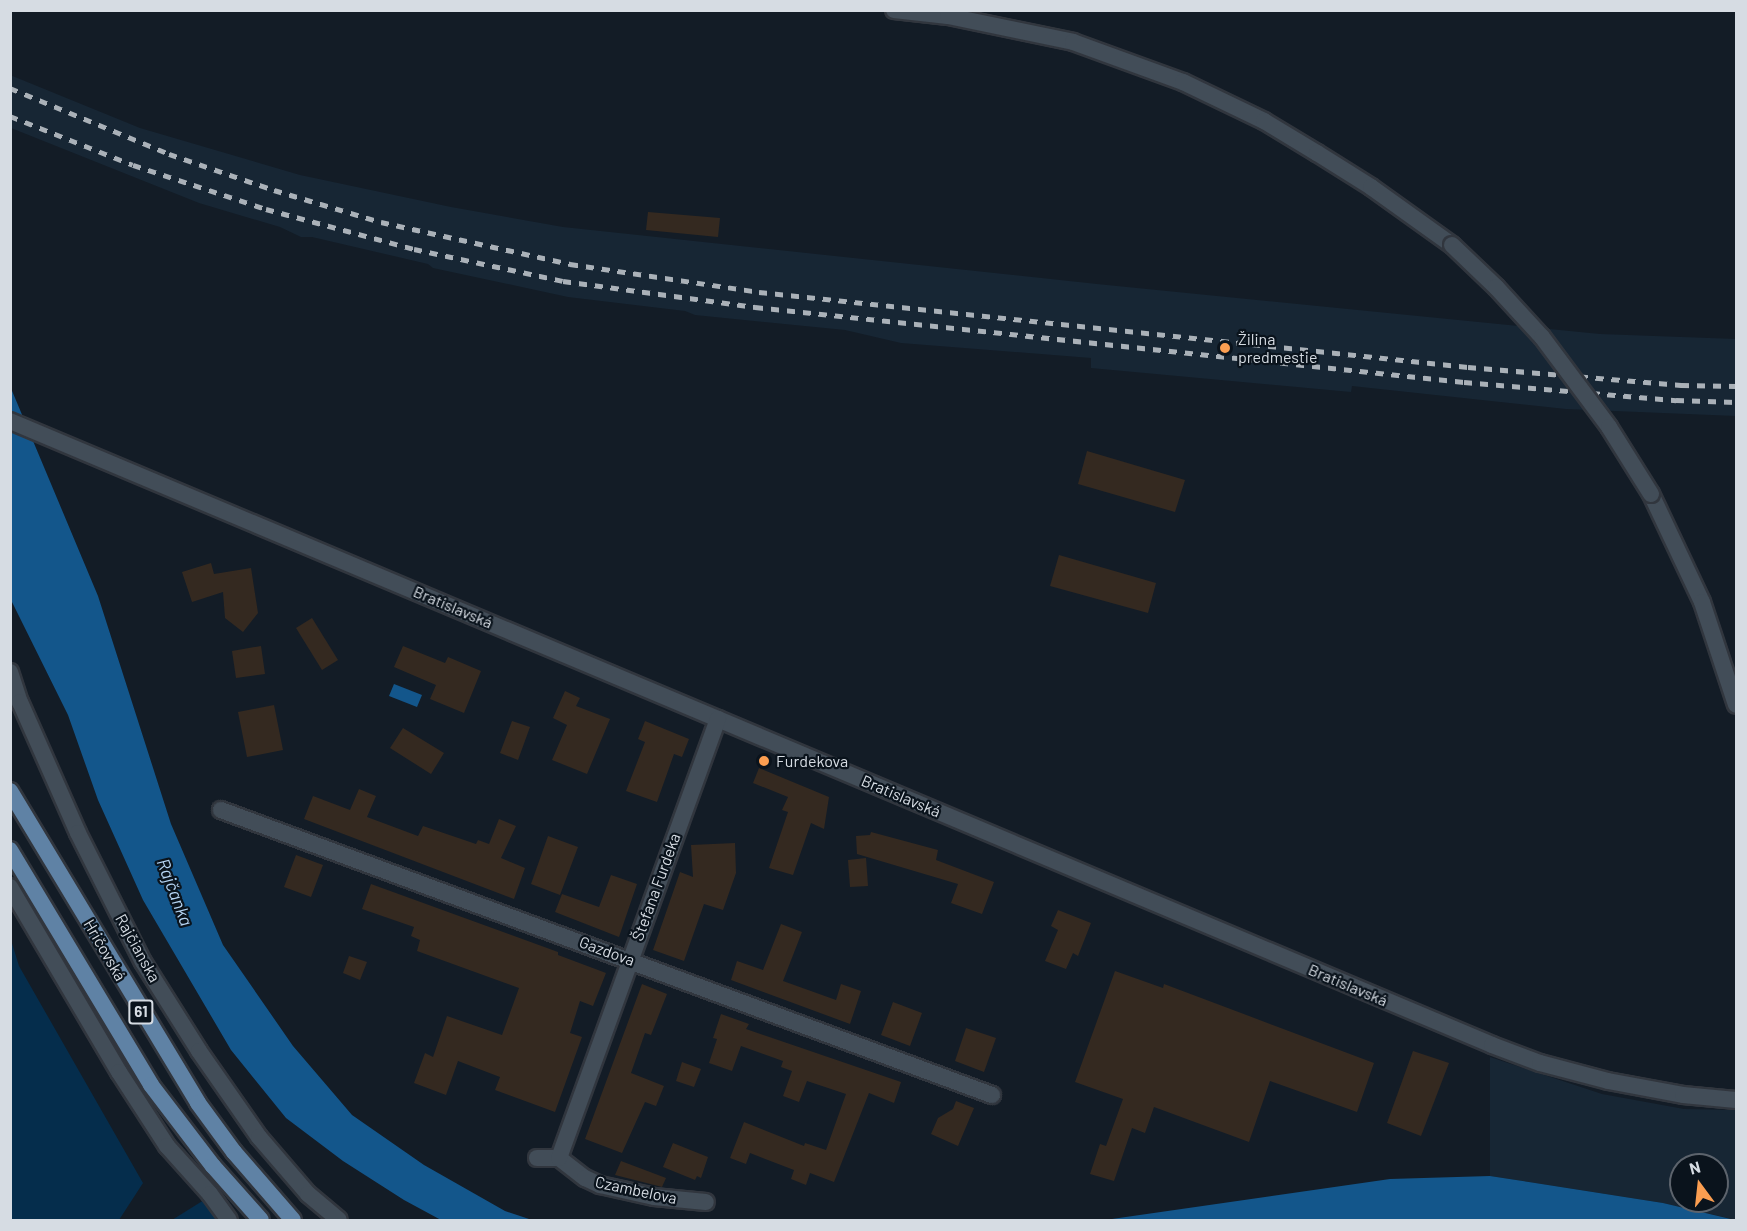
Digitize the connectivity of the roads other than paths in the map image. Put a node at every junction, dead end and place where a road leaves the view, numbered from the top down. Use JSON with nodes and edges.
{"nodes":[{"id":1,"x":894,"y":10,"type":"edge"},
{"id":2,"x":10,"y":421,"type":"edge"},
{"id":3,"x":10,"y":672,"type":"edge"},
{"id":4,"x":1737,"y":705,"type":"edge"},
{"id":5,"x":718,"y":718,"type":"junction"},
{"id":6,"x":10,"y":790,"type":"edge"},
{"id":7,"x":221,"y":810,"type":"dead end"},
{"id":8,"x":10,"y":850,"type":"edge"},
{"id":9,"x":10,"y":887,"type":"edge"},
{"id":10,"x":630,"y":959,"type":"junction"},
{"id":11,"x":992,"y":1095,"type":"dead end"},
{"id":12,"x":1737,"y":1100,"type":"edge"},
{"id":13,"x":537,"y":1158,"type":"dead end"},
{"id":14,"x":559,"y":1158,"type":"junction"},
{"id":15,"x":706,"y":1202,"type":"dead end"},
{"id":16,"x":229,"y":1221,"type":"edge"},
{"id":17,"x":261,"y":1221,"type":"edge"},
{"id":18,"x":293,"y":1221,"type":"edge"},
{"id":19,"x":339,"y":1221,"type":"edge"}],
"edges":[{"from":1,"to":4,"type":"street","bridge":true},
{"from":2,"to":5,"type":"street","name":"Bratislavská"},
{"from":3,"to":19,"type":"street","name":"Rajčianska"},
{"from":5,"to":10,"type":"street","name":"Štefana Furdeka"},
{"from":5,"to":12,"type":"street","name":"Bratislavská"},
{"from":6,"to":18,"type":"main road","name":"Hričovská","number":"61"},
{"from":7,"to":10,"type":"street","name":"Gazdova"},
{"from":8,"to":17,"type":"main road","name":"Hričovská","number":"61"},
{"from":9,"to":16,"type":"street"},
{"from":10,"to":11,"type":"street","name":"Gazdova"},
{"from":10,"to":14,"type":"street","name":"Štefana Furdeka"},
{"from":13,"to":14,"type":"street"},
{"from":14,"to":15,"type":"street","name":"Czambelova"}]}
